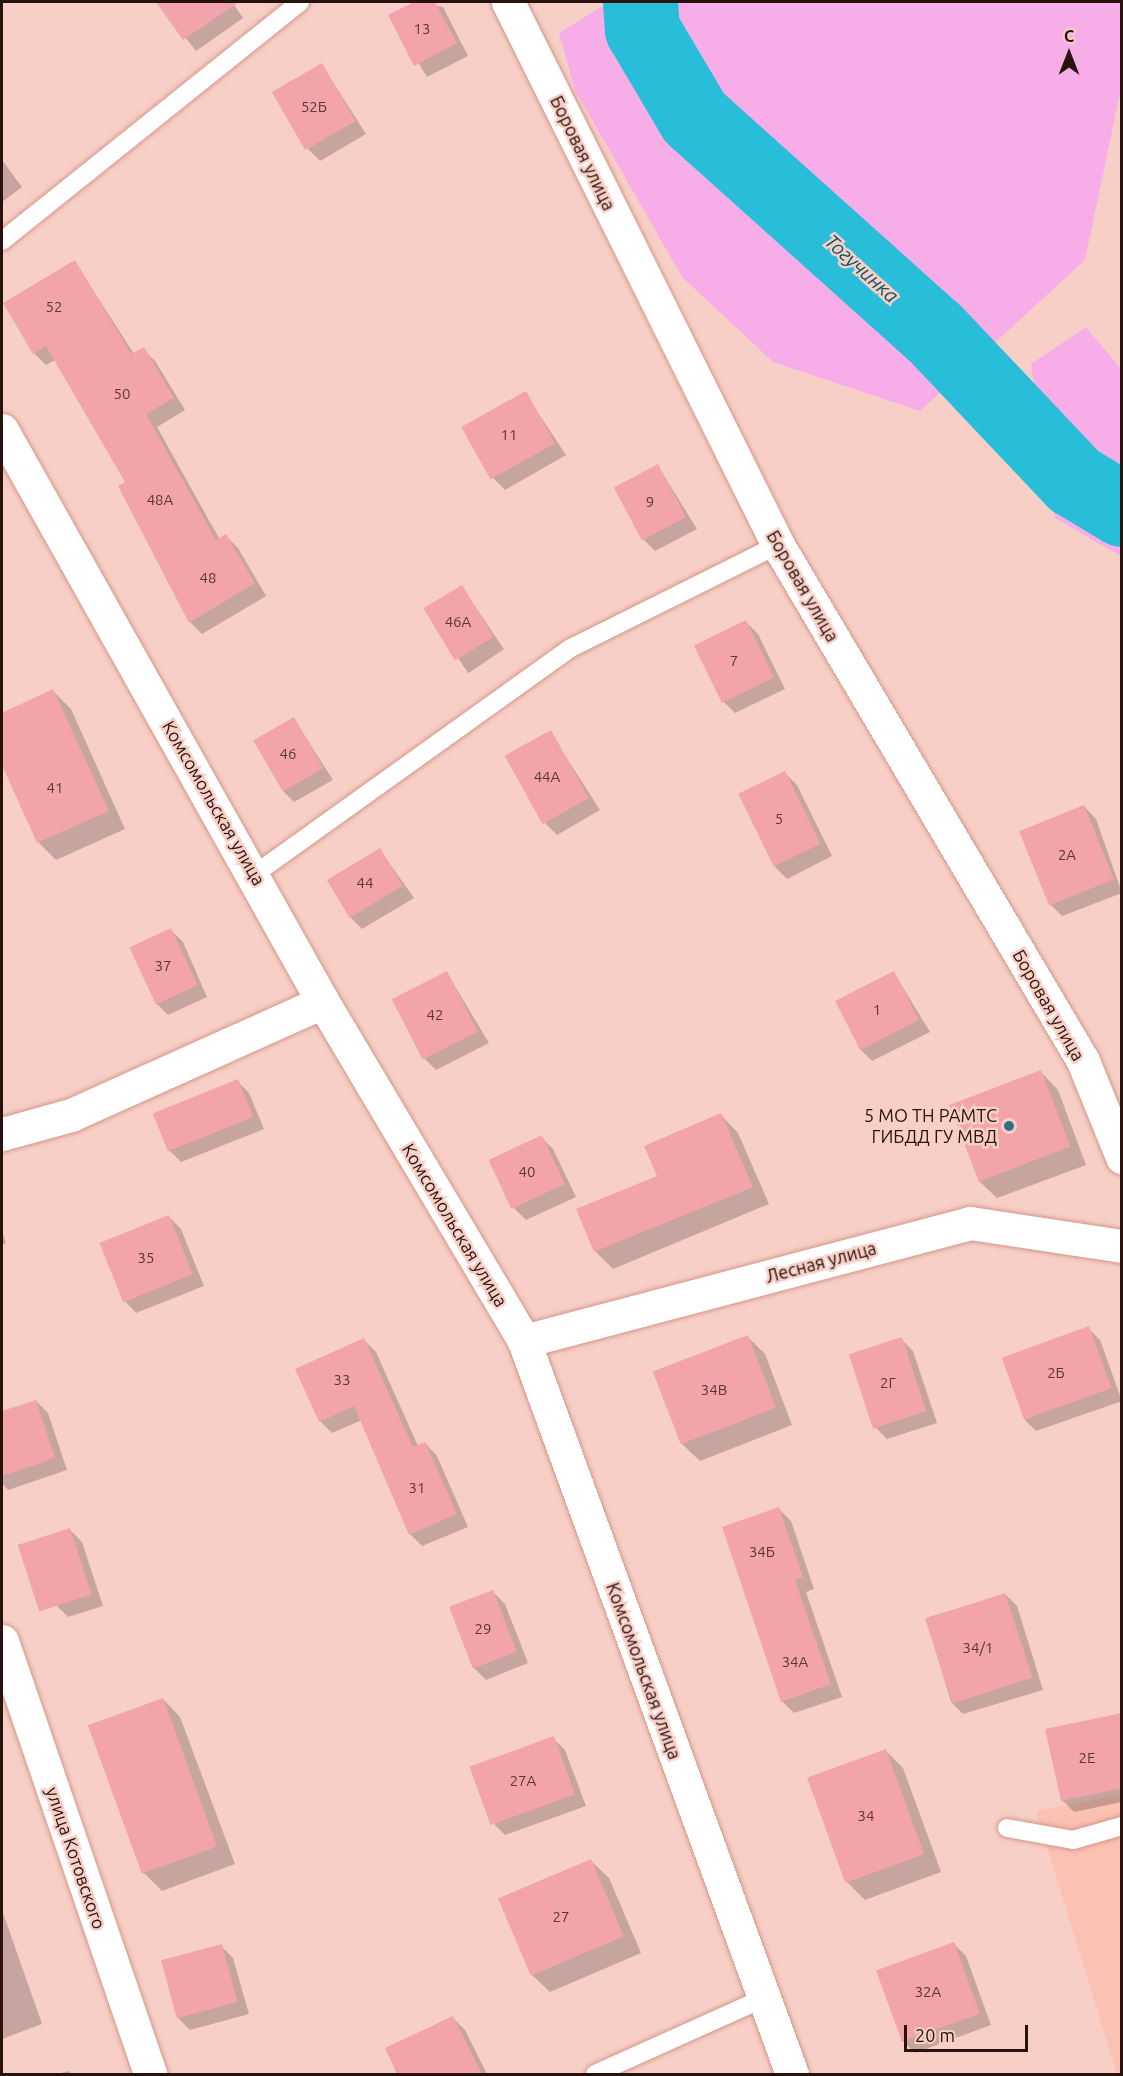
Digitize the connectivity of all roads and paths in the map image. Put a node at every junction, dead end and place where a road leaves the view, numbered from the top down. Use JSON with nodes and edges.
{"nodes":[{"id":1,"x":300,"y":2,"type":"edge"},
{"id":2,"x":508,"y":2,"type":"edge"},
{"id":3,"x":2,"y":241,"type":"edge"},
{"id":4,"x":2,"y":430,"type":"edge"},
{"id":5,"x":778,"y":545,"type":"junction"},
{"id":6,"x":255,"y":874,"type":"junction"},
{"id":7,"x":323,"y":1002,"type":"junction"},
{"id":8,"x":2,"y":1134,"type":"edge"},
{"id":9,"x":1122,"y":1157,"type":"edge"},
{"id":10,"x":1122,"y":1246,"type":"edge"},
{"id":11,"x":524,"y":1341,"type":"junction"},
{"id":12,"x":2,"y":1641,"type":"edge"},
{"id":13,"x":1122,"y":1826,"type":"edge"},
{"id":14,"x":1007,"y":1828,"type":"dead end"},
{"id":15,"x":764,"y":1998,"type":"junction"},
{"id":16,"x":150,"y":2074,"type":"edge"},
{"id":17,"x":595,"y":2074,"type":"edge"},
{"id":18,"x":792,"y":2074,"type":"edge"}],
"edges":[{"from":1,"to":3,"type":"lane"},
{"from":2,"to":5,"type":"street","name":"Боровая улица"},
{"from":4,"to":6,"type":"street","name":"Комсомольская улица"},
{"from":5,"to":6,"type":"lane"},
{"from":5,"to":9,"type":"street","name":"Боровая улица"},
{"from":6,"to":7,"type":"street","name":"Комсомольская улица"},
{"from":7,"to":8,"type":"street"},
{"from":7,"to":11,"type":"street","name":"Комсомольская улица"},
{"from":10,"to":11,"type":"street","name":"Лесная улица"},
{"from":11,"to":15,"type":"street","name":"Комсомольская улица"},
{"from":12,"to":16,"type":"street","name":"улица Котовского"},
{"from":13,"to":14,"type":"lane"},
{"from":15,"to":17,"type":"lane"},
{"from":15,"to":18,"type":"street","name":"Комсомольская улица"}]}
